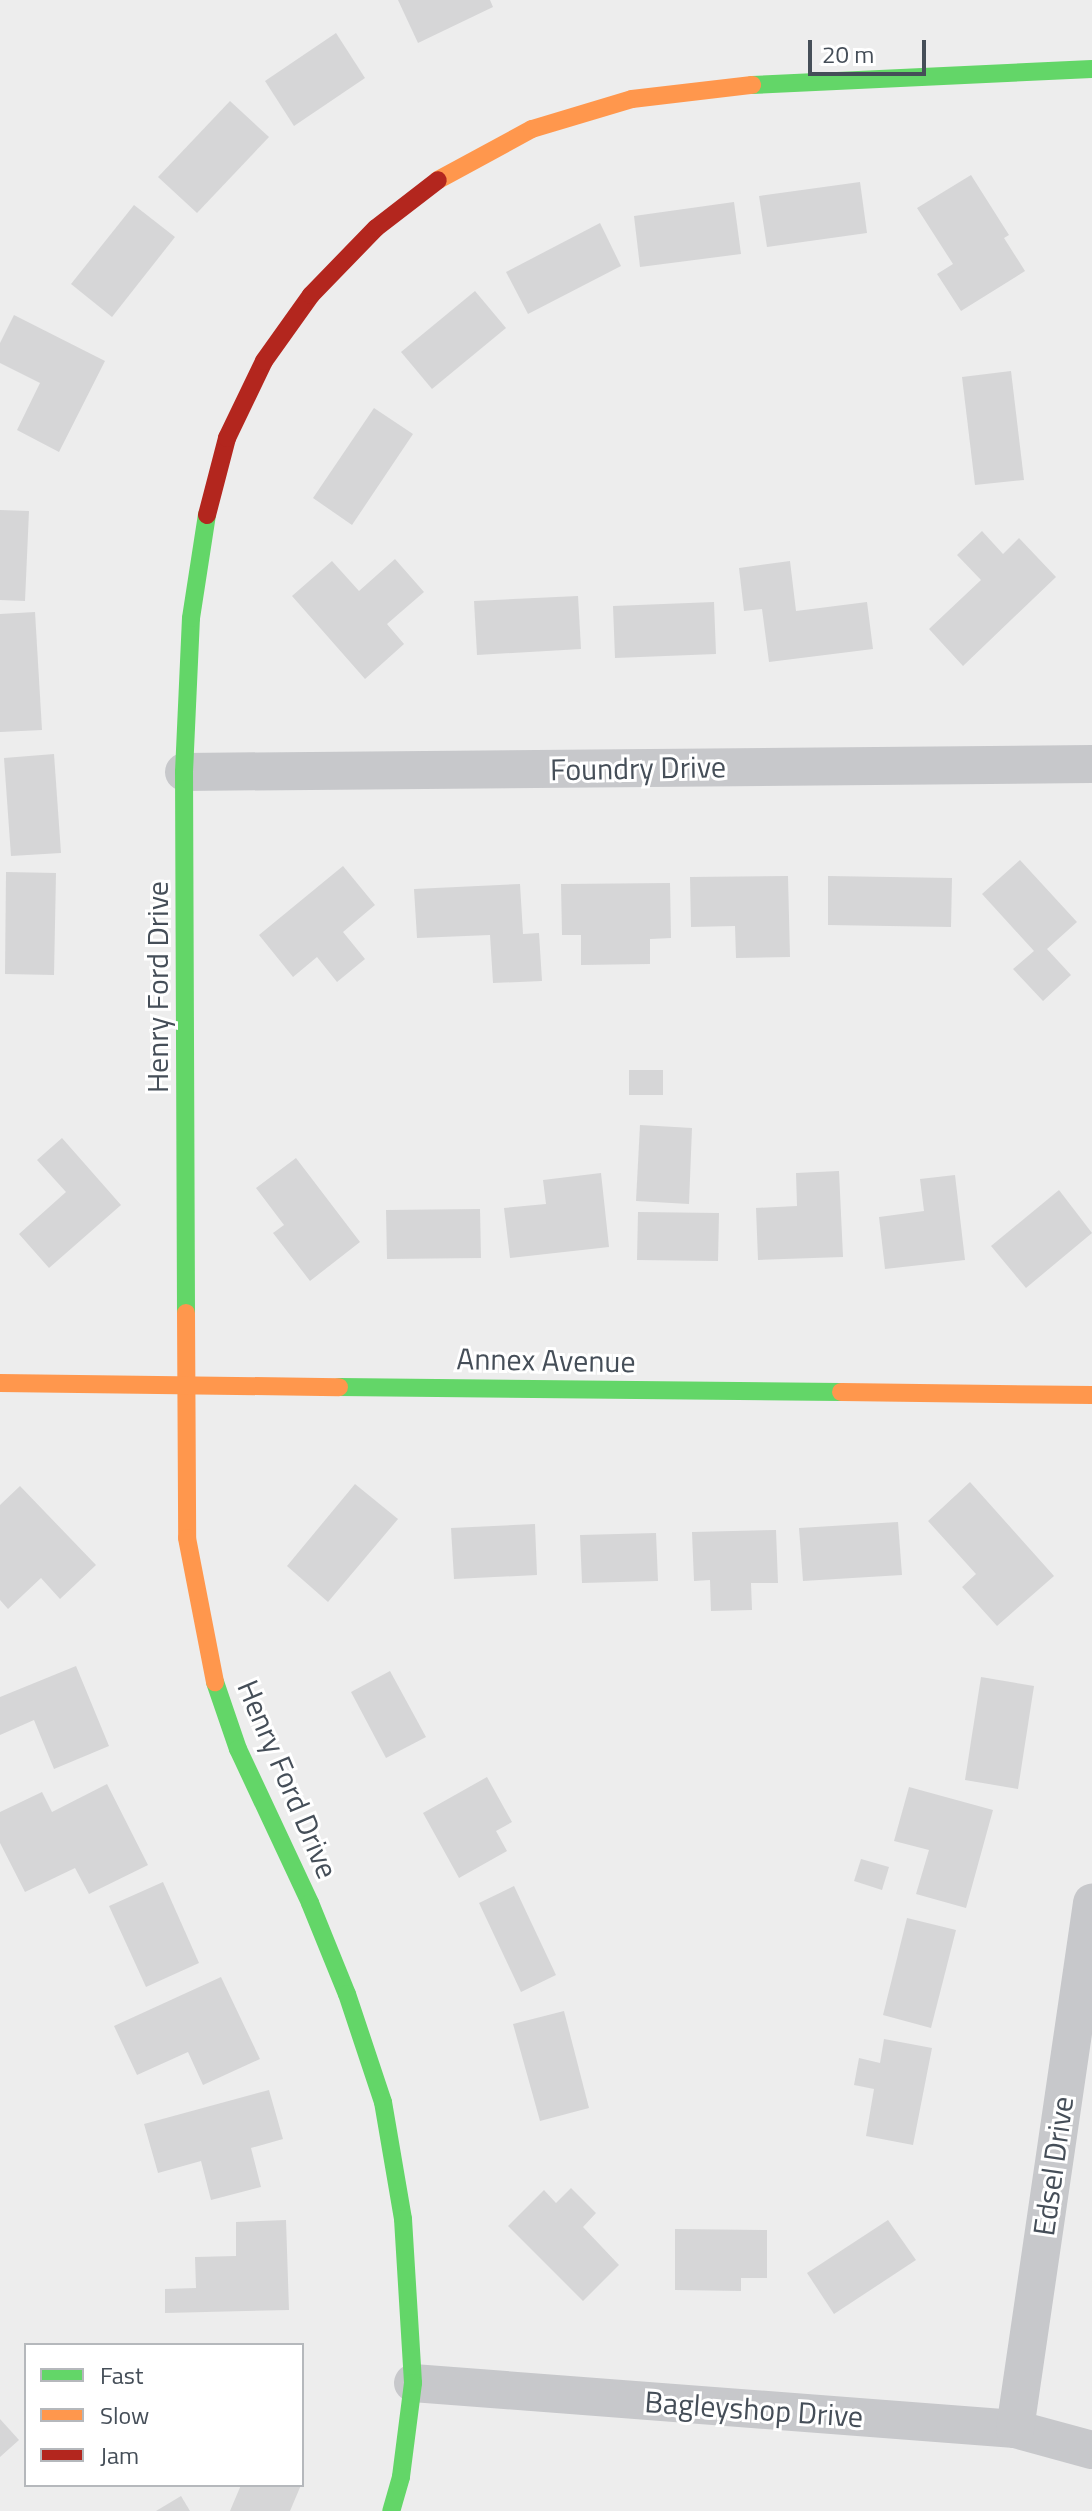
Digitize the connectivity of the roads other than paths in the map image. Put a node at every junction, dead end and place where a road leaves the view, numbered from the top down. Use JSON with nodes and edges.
{"nodes":[{"id":1,"x":1092,"y":69,"type":"edge"},
{"id":2,"x":1092,"y":764,"type":"edge"},
{"id":3,"x":184,"y":772,"type":"junction"},
{"id":4,"x":0,"y":1383,"type":"edge"},
{"id":5,"x":187,"y":1383,"type":"junction"},
{"id":6,"x":1092,"y":1395,"type":"edge"},
{"id":7,"x":1092,"y":1903,"type":"edge"},
{"id":8,"x":413,"y":2383,"type":"junction"},
{"id":9,"x":1015,"y":2429,"type":"junction"},
{"id":10,"x":1092,"y":2450,"type":"edge"},
{"id":11,"x":391,"y":2511,"type":"edge"}],
"edges":[{"from":1,"to":3,"type":"street","name":"Henry Ford Drive"},
{"from":2,"to":3,"type":"street","name":"Foundry Drive"},
{"from":3,"to":5,"type":"street","name":"Henry Ford Drive"},
{"from":4,"to":5,"type":"street","name":"Annex Avenue"},
{"from":5,"to":6,"type":"street","name":"Annex Avenue"},
{"from":5,"to":8,"type":"street","name":"Henry Ford Drive"},
{"from":7,"to":9,"type":"street","name":"Edsel Drive"},
{"from":8,"to":9,"type":"street","name":"Bagleyshop Drive"},
{"from":8,"to":11,"type":"street","name":"Henry Ford Drive"},
{"from":9,"to":10,"type":"street","name":"Bagleyshop Drive"}]}
